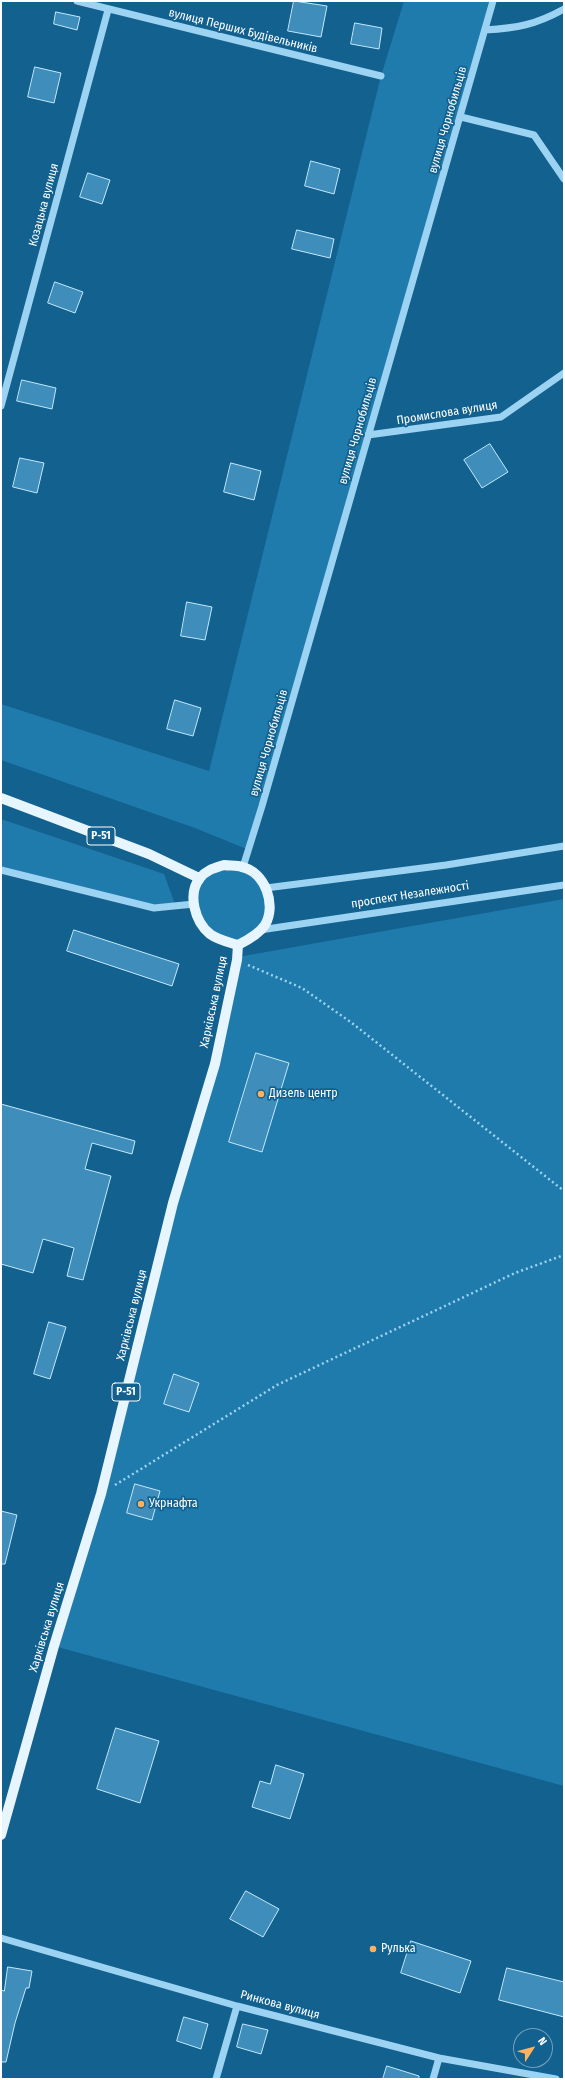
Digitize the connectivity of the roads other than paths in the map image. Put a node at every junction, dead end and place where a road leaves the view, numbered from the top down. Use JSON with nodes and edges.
{"nodes":[{"id":1,"x":77,"y":1,"type":"edge"},
{"id":2,"x":493,"y":1,"type":"edge"},
{"id":3,"x":564,"y":9,"type":"edge"},
{"id":4,"x":108,"y":10,"type":"junction"},
{"id":5,"x":485,"y":30,"type":"junction"},
{"id":6,"x":381,"y":76,"type":"dead end"},
{"id":7,"x":461,"y":117,"type":"junction"},
{"id":8,"x":564,"y":178,"type":"edge"},
{"id":9,"x":564,"y":373,"type":"edge"},
{"id":10,"x":1,"y":406,"type":"edge"},
{"id":11,"x":368,"y":435,"type":"junction"},
{"id":12,"x":1,"y":798,"type":"edge"},
{"id":13,"x":564,"y":846,"type":"edge"},
{"id":14,"x":243,"y":867,"type":"junction"},
{"id":15,"x":1,"y":870,"type":"edge"},
{"id":16,"x":199,"y":878,"type":"junction"},
{"id":17,"x":564,"y":885,"type":"edge"},
{"id":18,"x":266,"y":888,"type":"junction"},
{"id":19,"x":194,"y":904,"type":"junction"},
{"id":20,"x":260,"y":930,"type":"junction"},
{"id":21,"x":238,"y":945,"type":"junction"},
{"id":22,"x":1,"y":1835,"type":"edge"},
{"id":23,"x":1,"y":1938,"type":"edge"},
{"id":24,"x":237,"y":2006,"type":"junction"},
{"id":25,"x":439,"y":2058,"type":"junction"},
{"id":26,"x":216,"y":2079,"type":"edge"},
{"id":27,"x":433,"y":2079,"type":"edge"},
{"id":28,"x":556,"y":2079,"type":"edge"}],
"edges":[{"from":1,"to":4,"type":"street","name":"вулиця Перших Будівельників"},
{"from":2,"to":5,"type":"street","name":"вулиця Чорнобильців"},
{"from":3,"to":5,"type":"street"},
{"from":4,"to":6,"type":"street","name":"вулиця Перших Будівельників"},
{"from":4,"to":10,"type":"street","name":"Козацька вулиця"},
{"from":5,"to":7,"type":"street","name":"вулиця Чорнобильців"},
{"from":7,"to":8,"type":"street"},
{"from":7,"to":11,"type":"street","name":"вулиця Чорнобильців"},
{"from":9,"to":11,"type":"street","name":"Промислова вулиця"},
{"from":11,"to":14,"type":"street","name":"вулиця Чорнобильців"},
{"from":12,"to":16,"type":"main road","number":"Р-51"},
{"from":13,"to":18,"type":"street","name":"проспект Незалежності"},
{"from":14,"to":16,"type":"main road","name":"Харківська вулиця"},
{"from":14,"to":18,"type":"main road","name":"Харківська вулиця"},
{"from":15,"to":19,"type":"street"},
{"from":16,"to":19,"type":"main road"},
{"from":17,"to":20,"type":"street","name":"проспект Незалежності"},
{"from":18,"to":20,"type":"main road","name":"Харківська вулиця"},
{"from":19,"to":21,"type":"main road"},
{"from":20,"to":21,"type":"main road","name":"Харківська вулиця"},
{"from":21,"to":22,"type":"main road","name":"Харківська вулиця","number":"Р-51"},
{"from":23,"to":24,"type":"street","name":"Ринкова вулиця"},
{"from":24,"to":25,"type":"street","name":"Ринкова вулиця"},
{"from":24,"to":26,"type":"street"},
{"from":25,"to":27,"type":"street"},
{"from":25,"to":28,"type":"street","name":"Ринкова вулиця"}]}
